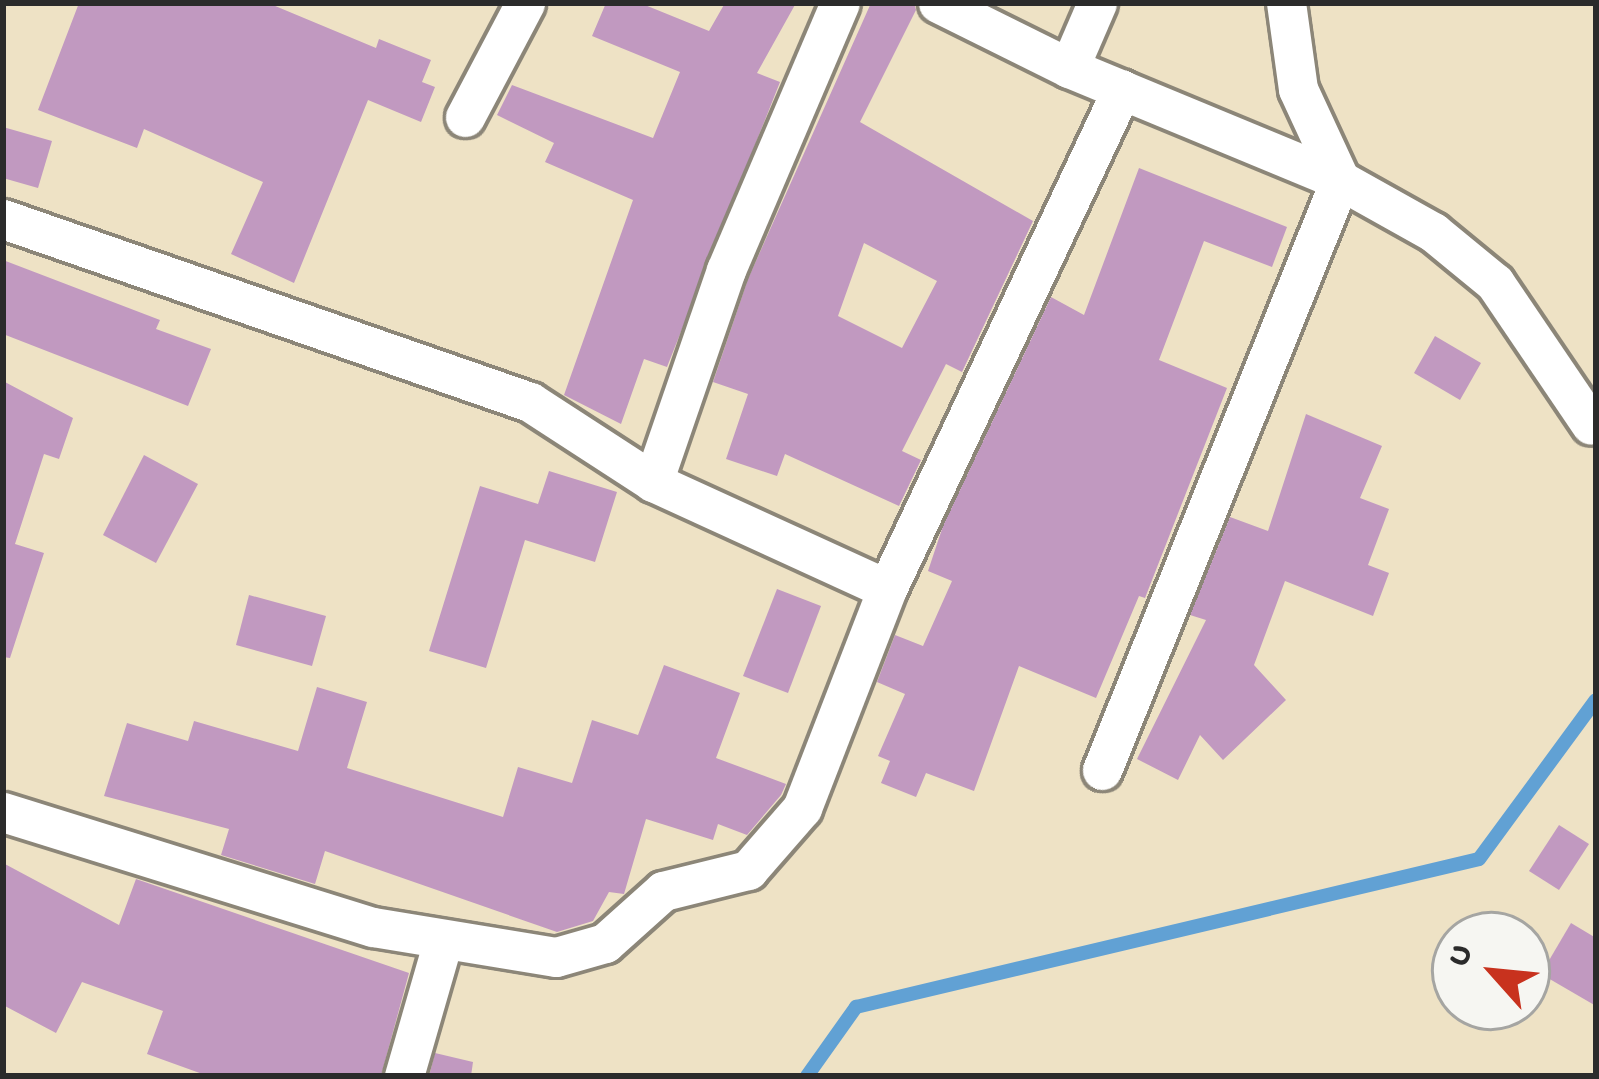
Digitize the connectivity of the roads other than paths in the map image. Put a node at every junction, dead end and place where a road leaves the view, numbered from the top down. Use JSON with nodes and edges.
{"nodes":[{"id":1,"x":525,"y":3,"type":"edge"},
{"id":2,"x":840,"y":3,"type":"edge"},
{"id":3,"x":938,"y":3,"type":"edge"},
{"id":4,"x":1096,"y":3,"type":"edge"},
{"id":5,"x":1286,"y":3,"type":"edge"},
{"id":6,"x":1069,"y":68,"type":"junction"},
{"id":7,"x":1122,"y":88,"type":"junction"},
{"id":8,"x":465,"y":117,"type":"dead end"},
{"id":9,"x":1340,"y":180,"type":"junction"},
{"id":10,"x":3,"y":219,"type":"edge"},
{"id":11,"x":1591,"y":425,"type":"dead end"},
{"id":12,"x":653,"y":482,"type":"junction"},
{"id":13,"x":887,"y":589,"type":"junction"},
{"id":14,"x":1102,"y":770,"type":"dead end"},
{"id":15,"x":3,"y":812,"type":"edge"},
{"id":16,"x":442,"y":944,"type":"junction"},
{"id":17,"x":404,"y":1076,"type":"edge"}],
"edges":[{"from":1,"to":8,"type":"street"},
{"from":2,"to":12,"type":"street"},
{"from":3,"to":6,"type":"street"},
{"from":4,"to":6,"type":"street"},
{"from":5,"to":9,"type":"street"},
{"from":6,"to":7,"type":"street"},
{"from":7,"to":9,"type":"street"},
{"from":7,"to":13,"type":"street"},
{"from":9,"to":11,"type":"street"},
{"from":9,"to":14,"type":"street"},
{"from":10,"to":12,"type":"street"},
{"from":12,"to":13,"type":"street"},
{"from":13,"to":16,"type":"street"},
{"from":15,"to":16,"type":"street"},
{"from":16,"to":17,"type":"street"}]}
